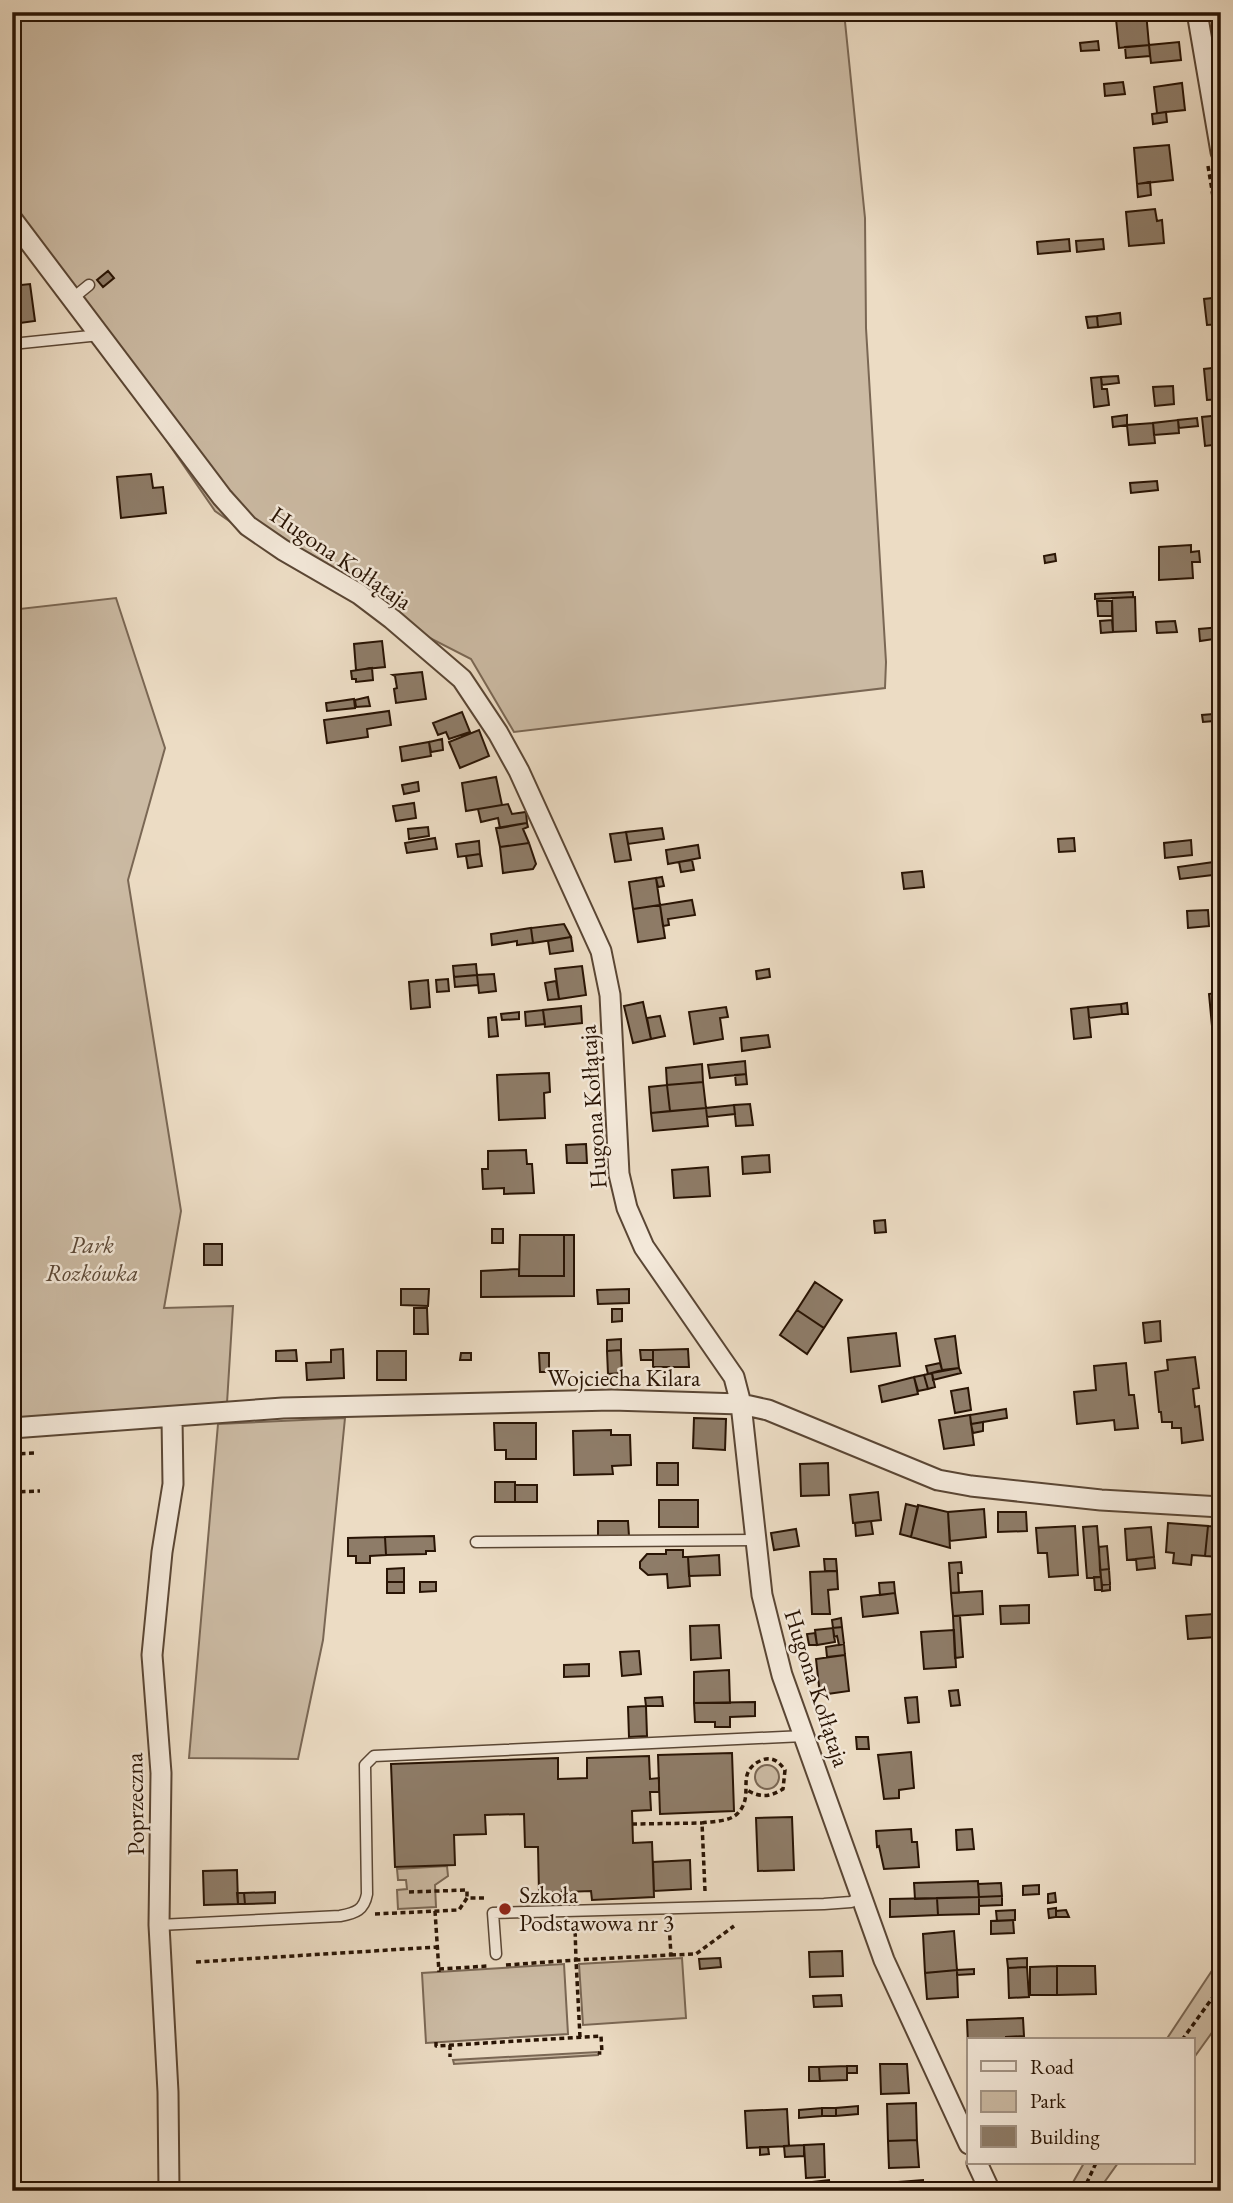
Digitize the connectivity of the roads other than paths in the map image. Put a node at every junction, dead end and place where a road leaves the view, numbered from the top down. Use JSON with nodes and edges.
{"nodes":[{"id":1,"x":1198,"y":12,"type":"edge"},
{"id":2,"x":1221,"y":152,"type":"edge"},
{"id":3,"x":12,"y":219,"type":"edge"},
{"id":4,"x":89,"y":285,"type":"dead end"},
{"id":5,"x":73,"y":298,"type":"junction"},
{"id":6,"x":101,"y":335,"type":"junction"},
{"id":7,"x":12,"y":344,"type":"edge"},
{"id":8,"x":741,"y":1404,"type":"junction"},
{"id":9,"x":172,"y":1418,"type":"junction"},
{"id":10,"x":12,"y":1428,"type":"edge"},
{"id":11,"x":1221,"y":1507,"type":"edge"},
{"id":12,"x":757,"y":1540,"type":"junction"},
{"id":13,"x":477,"y":1542,"type":"dead end"},
{"id":14,"x":804,"y":1736,"type":"junction"},
{"id":15,"x":861,"y":1897,"type":"junction"},
{"id":16,"x":159,"y":1925,"type":"junction"},
{"id":17,"x":496,"y":1954,"type":"dead end"},
{"id":18,"x":967,"y":2140,"type":"edge"},
{"id":19,"x":977,"y":2164,"type":"edge"},
{"id":20,"x":169,"y":2191,"type":"edge"},
{"id":21,"x":990,"y":2191,"type":"edge"}],
"edges":[{"from":1,"to":2,"type":"street"},
{"from":3,"to":5,"type":"street","name":"Hugona Kołłątaja"},
{"from":4,"to":5,"type":"lane"},
{"from":5,"to":6,"type":"street","name":"Hugona Kołłątaja"},
{"from":6,"to":7,"type":"lane"},
{"from":6,"to":8,"type":"street","name":"Hugona Kołłątaja"},
{"from":8,"to":9,"type":"street","name":"Wojciecha Kilara"},
{"from":8,"to":11,"type":"street","name":"Wojciecha Kilara"},
{"from":8,"to":12,"type":"street","name":"Hugona Kołłątaja"},
{"from":9,"to":10,"type":"street","name":"Wojciecha Kilara"},
{"from":9,"to":16,"type":"street","name":"Poprzeczna"},
{"from":12,"to":13,"type":"lane"},
{"from":12,"to":14,"type":"street","name":"Hugona Kołłątaja"},
{"from":14,"to":15,"type":"street","name":"Hugona Kołłątaja"},
{"from":14,"to":16,"type":"lane"},
{"from":15,"to":17,"type":"lane"},
{"from":15,"to":18,"type":"street","name":"Hugona Kołłątaja"},
{"from":16,"to":20,"type":"street","name":"Poprzeczna"},
{"from":19,"to":21,"type":"street"}]}
